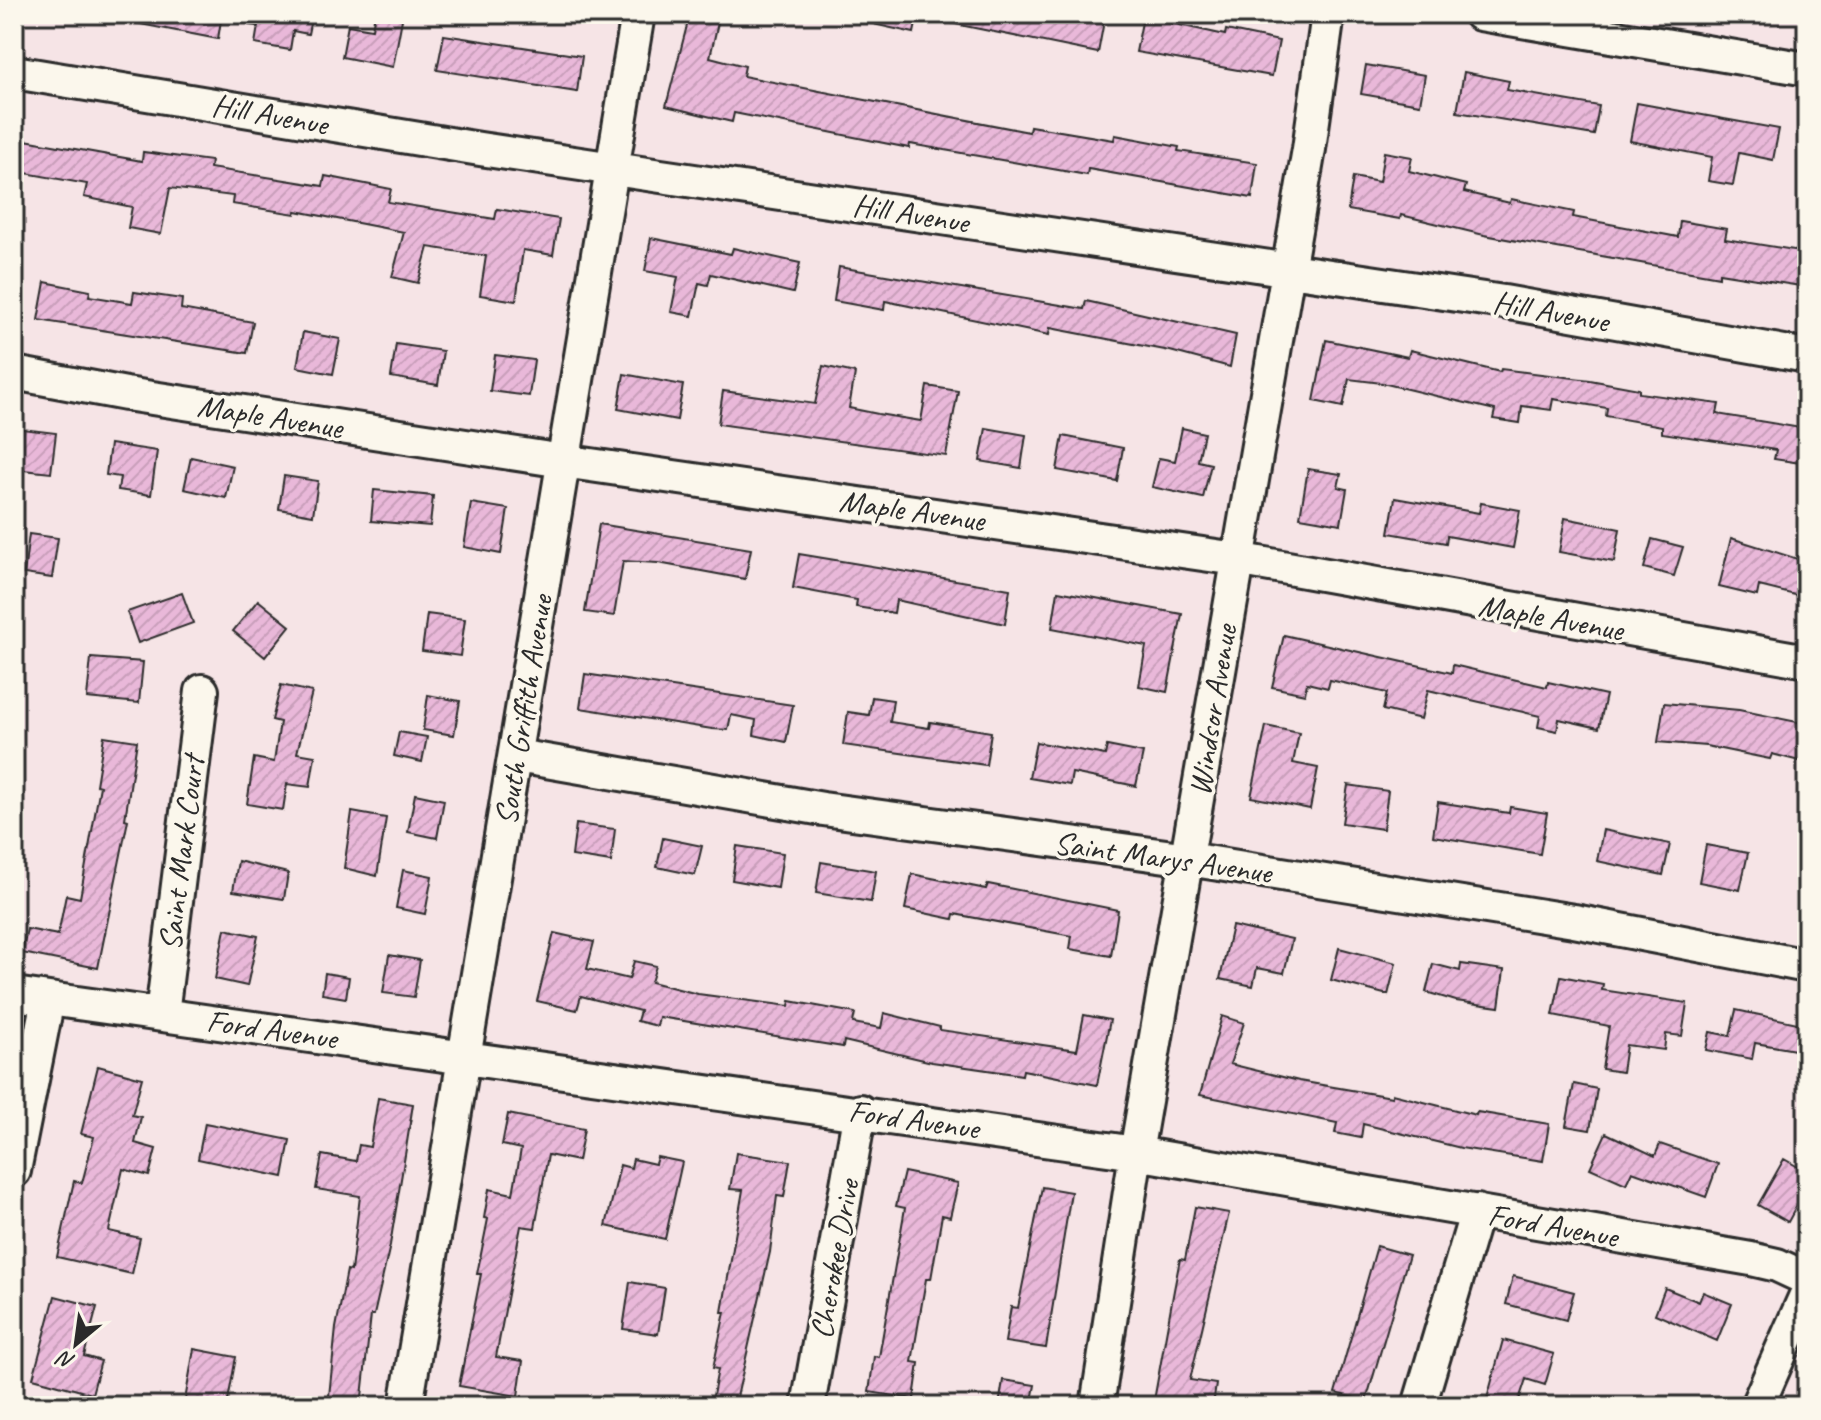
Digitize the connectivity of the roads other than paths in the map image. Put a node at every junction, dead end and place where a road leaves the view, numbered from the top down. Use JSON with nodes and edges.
{"nodes":[{"id":1,"x":638,"y":14,"type":"edge"},
{"id":2,"x":1328,"y":14,"type":"edge"},
{"id":3,"x":1480,"y":14,"type":"edge"},
{"id":4,"x":1807,"y":69,"type":"edge"},
{"id":5,"x":14,"y":72,"type":"edge"},
{"id":6,"x":614,"y":168,"type":"junction"},
{"id":7,"x":1287,"y":271,"type":"junction"},
{"id":8,"x":1807,"y":356,"type":"edge"},
{"id":9,"x":14,"y":373,"type":"edge"},
{"id":10,"x":563,"y":461,"type":"junction"},
{"id":11,"x":1237,"y":559,"type":"junction"},
{"id":12,"x":1807,"y":661,"type":"edge"},
{"id":13,"x":202,"y":691,"type":"dead end"},
{"id":14,"x":517,"y":756,"type":"junction"},
{"id":15,"x":1188,"y":859,"type":"junction"},
{"id":16,"x":1807,"y":966,"type":"edge"},
{"id":17,"x":14,"y":994,"type":"edge"},
{"id":18,"x":48,"y":999,"type":"junction"},
{"id":19,"x":162,"y":1014,"type":"junction"},
{"id":20,"x":464,"y":1055,"type":"junction"},
{"id":21,"x":860,"y":1111,"type":"junction"},
{"id":22,"x":1136,"y":1153,"type":"junction"},
{"id":23,"x":14,"y":1171,"type":"edge"},
{"id":24,"x":1477,"y":1211,"type":"junction"},
{"id":25,"x":1807,"y":1279,"type":"edge"},
{"id":26,"x":1807,"y":1293,"type":"edge"},
{"id":27,"x":406,"y":1406,"type":"edge"},
{"id":28,"x":808,"y":1406,"type":"edge"},
{"id":29,"x":1097,"y":1406,"type":"edge"},
{"id":30,"x":1419,"y":1406,"type":"edge"},
{"id":31,"x":1757,"y":1406,"type":"edge"}],
"edges":[{"from":1,"to":6,"type":"street","name":"South Griffith Avenue"},
{"from":2,"to":7,"type":"street","name":"Windsor Avenue"},
{"from":3,"to":4,"type":"street"},
{"from":5,"to":6,"type":"street","name":"Hill Avenue"},
{"from":6,"to":7,"type":"street","name":"Hill Avenue"},
{"from":6,"to":10,"type":"street","name":"South Griffith Avenue"},
{"from":7,"to":8,"type":"street","name":"Hill Avenue"},
{"from":7,"to":11,"type":"street","name":"Windsor Avenue"},
{"from":9,"to":10,"type":"street","name":"Maple Avenue"},
{"from":10,"to":11,"type":"street","name":"Maple Avenue"},
{"from":10,"to":14,"type":"street","name":"South Griffith Avenue"},
{"from":11,"to":12,"type":"street","name":"Maple Avenue"},
{"from":11,"to":15,"type":"street","name":"Windsor Avenue"},
{"from":13,"to":19,"type":"street","name":"Saint Mark Court"},
{"from":14,"to":15,"type":"street","name":"Saint Marys Avenue"},
{"from":14,"to":20,"type":"street","name":"South Griffith Avenue"},
{"from":15,"to":16,"type":"street","name":"Saint Marys Avenue"},
{"from":15,"to":22,"type":"street","name":"Windsor Avenue"},
{"from":17,"to":18,"type":"street","name":"Ford Avenue"},
{"from":18,"to":19,"type":"street","name":"Ford Avenue"},
{"from":18,"to":23,"type":"street"},
{"from":19,"to":20,"type":"street","name":"Ford Avenue"},
{"from":20,"to":21,"type":"street","name":"Ford Avenue"},
{"from":20,"to":27,"type":"street","name":"South Griffith Avenue"},
{"from":21,"to":22,"type":"street","name":"Ford Avenue"},
{"from":21,"to":28,"type":"street","name":"Cherokee Drive"},
{"from":22,"to":24,"type":"street","name":"Ford Avenue"},
{"from":22,"to":29,"type":"street","name":"Windsor Avenue"},
{"from":24,"to":25,"type":"street","name":"Ford Avenue"},
{"from":24,"to":30,"type":"street"},
{"from":26,"to":31,"type":"street"}]}
